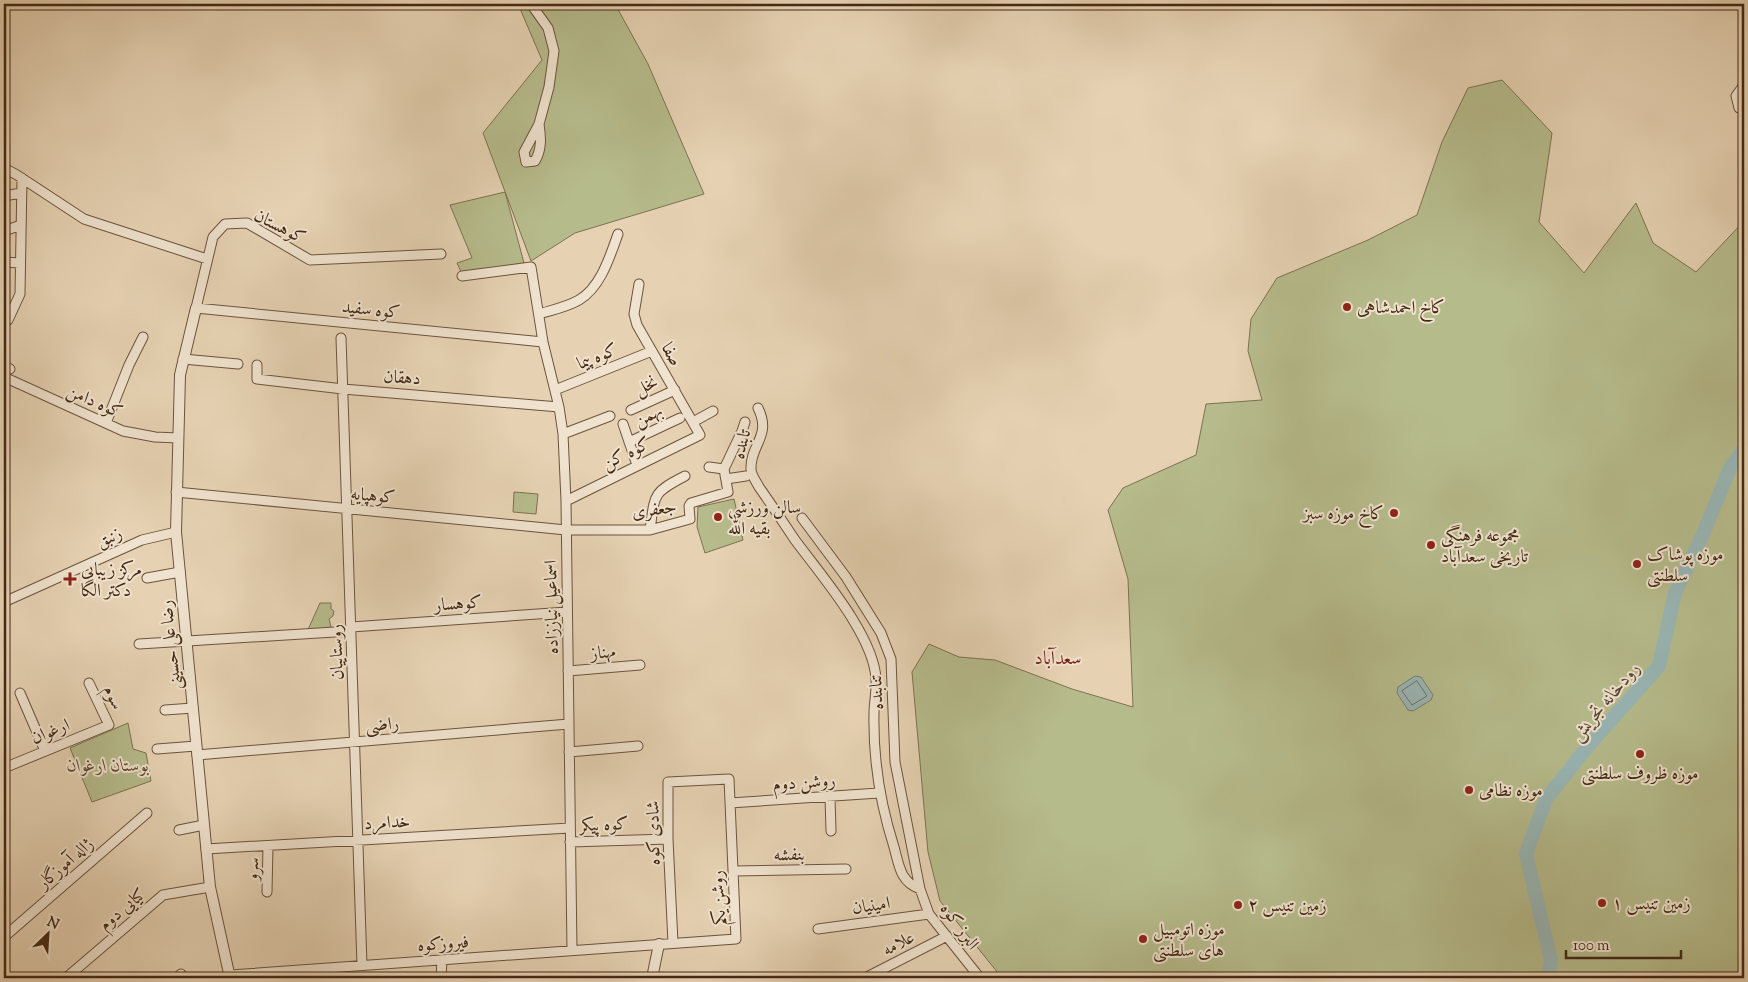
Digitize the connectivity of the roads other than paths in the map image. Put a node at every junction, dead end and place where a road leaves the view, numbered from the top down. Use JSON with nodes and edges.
{"nodes":[{"id":1,"x":532,"y":4,"type":"edge"},
{"id":2,"x":1744,"y":85,"type":"edge"},
{"id":3,"x":1739,"y":108,"type":"dead end"},
{"id":4,"x":539,"y":124,"type":"dead end"},
{"id":5,"x":4,"y":168,"type":"edge"},
{"id":6,"x":20,"y":177,"type":"junction"},
{"id":7,"x":21,"y":193,"type":"junction"},
{"id":8,"x":4,"y":196,"type":"edge"},
{"id":9,"x":21,"y":225,"type":"junction"},
{"id":10,"x":4,"y":231,"type":"edge"},
{"id":11,"x":618,"y":234,"type":"dead end"},
{"id":12,"x":441,"y":254,"type":"dead end"},
{"id":13,"x":207,"y":259,"type":"junction"},
{"id":14,"x":4,"y":262,"type":"edge"},
{"id":15,"x":20,"y":263,"type":"junction"},
{"id":16,"x":462,"y":276,"type":"dead end"},
{"id":17,"x":639,"y":284,"type":"dead end"},
{"id":18,"x":196,"y":308,"type":"junction"},
{"id":19,"x":539,"y":314,"type":"junction"},
{"id":20,"x":4,"y":323,"type":"edge"},
{"id":21,"x":143,"y":337,"type":"dead end"},
{"id":22,"x":341,"y":338,"type":"dead end"},
{"id":23,"x":543,"y":342,"type":"junction"},
{"id":24,"x":652,"y":351,"type":"junction"},
{"id":25,"x":183,"y":360,"type":"junction"},
{"id":26,"x":238,"y":364,"type":"dead end"},
{"id":27,"x":257,"y":365,"type":"dead end"},
{"id":28,"x":4,"y":377,"type":"edge"},
{"id":29,"x":343,"y":389,"type":"junction"},
{"id":30,"x":555,"y":390,"type":"junction"},
{"id":31,"x":675,"y":390,"type":"junction"},
{"id":32,"x":559,"y":407,"type":"junction"},
{"id":33,"x":758,"y":408,"type":"dead end"},
{"id":34,"x":631,"y":410,"type":"dead end"},
{"id":35,"x":713,"y":411,"type":"dead end"},
{"id":36,"x":610,"y":416,"type":"dead end"},
{"id":37,"x":680,"y":418,"type":"dead end"},
{"id":38,"x":693,"y":422,"type":"junction"},
{"id":39,"x":745,"y":422,"type":"dead end"},
{"id":40,"x":106,"y":423,"type":"junction"},
{"id":41,"x":623,"y":424,"type":"dead end"},
{"id":42,"x":563,"y":434,"type":"junction"},
{"id":43,"x":700,"y":435,"type":"joint"},
{"id":44,"x":178,"y":438,"type":"junction"},
{"id":45,"x":629,"y":442,"type":"junction"},
{"id":46,"x":637,"y":465,"type":"junction"},
{"id":47,"x":709,"y":467,"type":"dead end"},
{"id":48,"x":724,"y":469,"type":"junction"},
{"id":49,"x":685,"y":476,"type":"dead end"},
{"id":50,"x":746,"y":476,"type":"dead end"},
{"id":51,"x":726,"y":479,"type":"junction"},
{"id":52,"x":176,"y":492,"type":"junction"},
{"id":53,"x":566,"y":501,"type":"junction"},
{"id":54,"x":347,"y":509,"type":"junction"},
{"id":55,"x":802,"y":518,"type":"dead end"},
{"id":56,"x":566,"y":530,"type":"junction"},
{"id":57,"x":650,"y":530,"type":"junction"},
{"id":58,"x":176,"y":532,"type":"junction"},
{"id":59,"x":180,"y":572,"type":"junction"},
{"id":60,"x":147,"y":578,"type":"dead end"},
{"id":61,"x":4,"y":602,"type":"edge"},
{"id":62,"x":567,"y":612,"type":"junction"},
{"id":63,"x":351,"y":629,"type":"junction"},
{"id":64,"x":186,"y":642,"type":"junction"},
{"id":65,"x":139,"y":644,"type":"dead end"},
{"id":66,"x":640,"y":665,"type":"dead end"},
{"id":67,"x":568,"y":671,"type":"junction"},
{"id":68,"x":89,"y":683,"type":"dead end"},
{"id":69,"x":20,"y":693,"type":"dead end"},
{"id":70,"x":193,"y":708,"type":"junction"},
{"id":71,"x":165,"y":710,"type":"dead end"},
{"id":72,"x":569,"y":724,"type":"junction"},
{"id":73,"x":109,"y":725,"type":"joint"},
{"id":74,"x":355,"y":742,"type":"junction"},
{"id":75,"x":638,"y":746,"type":"dead end"},
{"id":76,"x":157,"y":749,"type":"dead end"},
{"id":77,"x":197,"y":750,"type":"junction"},
{"id":78,"x":45,"y":751,"type":"junction"},
{"id":79,"x":569,"y":752,"type":"junction"},
{"id":80,"x":4,"y":768,"type":"edge"},
{"id":81,"x":728,"y":779,"type":"joint"},
{"id":82,"x":880,"y":793,"type":"junction"},
{"id":83,"x":830,"y":797,"type":"junction"},
{"id":84,"x":730,"y":803,"type":"junction"},
{"id":85,"x":147,"y":814,"type":"dead end"},
{"id":86,"x":204,"y":825,"type":"junction"},
{"id":87,"x":570,"y":828,"type":"junction"},
{"id":88,"x":179,"y":830,"type":"dead end"},
{"id":89,"x":831,"y":831,"type":"dead end"},
{"id":90,"x":668,"y":838,"type":"junction"},
{"id":91,"x":358,"y":840,"type":"junction"},
{"id":92,"x":570,"y":842,"type":"junction"},
{"id":93,"x":268,"y":846,"type":"junction"},
{"id":94,"x":206,"y":850,"type":"junction"},
{"id":95,"x":846,"y":869,"type":"dead end"},
{"id":96,"x":733,"y":871,"type":"junction"},
{"id":97,"x":210,"y":887,"type":"junction"},
{"id":98,"x":920,"y":889,"type":"junction"},
{"id":99,"x":267,"y":892,"type":"dead end"},
{"id":100,"x":929,"y":914,"type":"junction"},
{"id":101,"x":818,"y":929,"type":"dead end"},
{"id":102,"x":947,"y":936,"type":"junction"},
{"id":103,"x":4,"y":937,"type":"edge"},
{"id":104,"x":673,"y":943,"type":"junction"},
{"id":105,"x":659,"y":944,"type":"junction"},
{"id":106,"x":572,"y":950,"type":"junction"},
{"id":107,"x":442,"y":960,"type":"junction"},
{"id":108,"x":362,"y":965,"type":"junction"},
{"id":109,"x":230,"y":976,"type":"edge"},
{"id":110,"x":66,"y":978,"type":"edge"},
{"id":111,"x":441,"y":978,"type":"edge"},
{"id":112,"x":631,"y":978,"type":"edge"},
{"id":113,"x":652,"y":978,"type":"edge"},
{"id":114,"x":864,"y":978,"type":"edge"},
{"id":115,"x":980,"y":978,"type":"edge"}],
"edges":[{"from":1,"to":4,"type":"street"},
{"from":2,"to":3,"type":"street"},
{"from":5,"to":6,"type":"street"},
{"from":6,"to":7,"type":"street"},
{"from":6,"to":13,"type":"street"},
{"from":7,"to":8,"type":"street"},
{"from":7,"to":9,"type":"street"},
{"from":9,"to":10,"type":"street"},
{"from":9,"to":15,"type":"street"},
{"from":11,"to":19,"type":"street"},
{"from":12,"to":13,"type":"street","name":"کوهستان"},
{"from":13,"to":18,"type":"street","name":"کوهستان"},
{"from":14,"to":15,"type":"street"},
{"from":15,"to":20,"type":"street"},
{"from":16,"to":19,"type":"street","name":"اسماعیل نیاززاده"},
{"from":17,"to":24,"type":"street","name":"صفا"},
{"from":18,"to":23,"type":"street","name":"کوه سفید"},
{"from":18,"to":25,"type":"street","name":"رضا علی حسینی"},
{"from":19,"to":23,"type":"street","name":"اسماعیل نیاززاده"},
{"from":21,"to":40,"type":"street"},
{"from":22,"to":29,"type":"street","name":"روستاییان"},
{"from":23,"to":30,"type":"street","name":"اسماعیل نیاززاده"},
{"from":24,"to":30,"type":"street","name":"کوه پیما"},
{"from":24,"to":31,"type":"street","name":"صفا"},
{"from":25,"to":26,"type":"street"},
{"from":25,"to":44,"type":"street","name":"رضا علی حسینی"},
{"from":27,"to":29,"type":"street","name":"دهقان"},
{"from":28,"to":40,"type":"street","name":"کوه دامن"},
{"from":29,"to":32,"type":"street","name":"دهقان"},
{"from":29,"to":54,"type":"street","name":"روستاییان"},
{"from":30,"to":32,"type":"street","name":"اسماعیل نیاززاده"},
{"from":31,"to":34,"type":"street","name":"نخل"},
{"from":31,"to":38,"type":"street","name":"صفا"},
{"from":32,"to":42,"type":"street","name":"اسماعیل نیاززاده"},
{"from":33,"to":82,"type":"street","name":"تابنده"},
{"from":35,"to":38,"type":"street"},
{"from":36,"to":42,"type":"street"},
{"from":37,"to":45,"type":"street","name":"بهمن"},
{"from":38,"to":43,"type":"street","name":"صفا"},
{"from":39,"to":48,"type":"street"},
{"from":40,"to":44,"type":"street","name":"کوه دامن"},
{"from":41,"to":45,"type":"street"},
{"from":42,"to":53,"type":"street","name":"اسماعیل نیاززاده"},
{"from":43,"to":46,"type":"street","name":"کوه کن"},
{"from":44,"to":52,"type":"street","name":"رضا علی حسینی"},
{"from":45,"to":46,"type":"street"},
{"from":46,"to":53,"type":"street","name":"کوه کن"},
{"from":47,"to":48,"type":"street"},
{"from":48,"to":51,"type":"street"},
{"from":49,"to":57,"type":"street"},
{"from":50,"to":51,"type":"street"},
{"from":51,"to":57,"type":"street","name":"جعفری"},
{"from":52,"to":54,"type":"street","name":"کوهپایه"},
{"from":52,"to":58,"type":"street","name":"رضا علی حسینی"},
{"from":53,"to":56,"type":"street","name":"اسماعیل نیاززاده"},
{"from":54,"to":56,"type":"street","name":"کوهپایه"},
{"from":54,"to":63,"type":"street","name":"روستاییان"},
{"from":55,"to":98,"type":"street","name":"تنابنده"},
{"from":56,"to":57,"type":"street","name":"جعفری"},
{"from":56,"to":62,"type":"street","name":"اسماعیل نیاززاده"},
{"from":58,"to":59,"type":"street","name":"رضا علی حسینی"},
{"from":58,"to":61,"type":"street","name":"زنبق"},
{"from":59,"to":60,"type":"street"},
{"from":59,"to":64,"type":"street","name":"رضا علی حسینی"},
{"from":62,"to":63,"type":"street","name":"کوهسار"},
{"from":62,"to":67,"type":"street","name":"اسماعیل نیاززاده"},
{"from":63,"to":64,"type":"street","name":"کوهسار"},
{"from":63,"to":74,"type":"street","name":"روستاییان"},
{"from":64,"to":65,"type":"street","name":"کوهسار"},
{"from":64,"to":70,"type":"street","name":"رضا علی حسینی"},
{"from":66,"to":67,"type":"street","name":"مهناز"},
{"from":67,"to":72,"type":"street","name":"اسماعیل نیاززاده"},
{"from":68,"to":73,"type":"street","name":"سوم"},
{"from":69,"to":78,"type":"street"},
{"from":70,"to":71,"type":"street"},
{"from":70,"to":77,"type":"street","name":"رضا علی حسینی"},
{"from":72,"to":74,"type":"street","name":"راضی"},
{"from":72,"to":79,"type":"street","name":"اسماعیل نیاززاده"},
{"from":73,"to":78,"type":"street","name":"ارغوان"},
{"from":74,"to":77,"type":"street","name":"راضی"},
{"from":74,"to":91,"type":"street","name":"روستاییان"},
{"from":75,"to":79,"type":"street"},
{"from":76,"to":77,"type":"street","name":"راضی"},
{"from":77,"to":86,"type":"street","name":"رضا علی حسینی"},
{"from":78,"to":80,"type":"street","name":"ارغوان"},
{"from":79,"to":87,"type":"street","name":"اسماعیل نیاززاده"},
{"from":81,"to":84,"type":"street","name":"روشن یکم"},
{"from":81,"to":90,"type":"street","name":"شادی کوه"},
{"from":82,"to":83,"type":"street","name":"روشن دوم"},
{"from":82,"to":98,"type":"street","name":"تابنده"},
{"from":83,"to":84,"type":"street","name":"روشن دوم"},
{"from":83,"to":89,"type":"street"},
{"from":84,"to":96,"type":"street","name":"روشن یکم"},
{"from":85,"to":103,"type":"street","name":"ژاله آموزگار"},
{"from":86,"to":88,"type":"street"},
{"from":86,"to":94,"type":"street","name":"رضا علی حسینی"},
{"from":87,"to":91,"type":"street","name":"خدامرد"},
{"from":87,"to":92,"type":"street","name":"اسماعیل نیاززاده"},
{"from":90,"to":92,"type":"street","name":"کوه پیکر"},
{"from":90,"to":104,"type":"street","name":"شادی کوه"},
{"from":91,"to":93,"type":"street","name":"خدامرد"},
{"from":91,"to":108,"type":"street","name":"روستاییان"},
{"from":92,"to":106,"type":"street","name":"اسماعیل نیاززاده"},
{"from":93,"to":94,"type":"street","name":"خدامرد"},
{"from":93,"to":99,"type":"street","name":"سرو"},
{"from":94,"to":97,"type":"street","name":"رضا علی حسینی"},
{"from":95,"to":96,"type":"street","name":"بنفشه"},
{"from":96,"to":104,"type":"street","name":"روشن یکم"},
{"from":97,"to":109,"type":"street","name":"رضا علی حسینی"},
{"from":97,"to":110,"type":"street","name":"کیایی دوم"},
{"from":98,"to":100,"type":"street","name":"البرز کوه"},
{"from":100,"to":101,"type":"street","name":"امینیان"},
{"from":100,"to":102,"type":"street","name":"البرز کوه"},
{"from":102,"to":114,"type":"street","name":"علامه"},
{"from":102,"to":115,"type":"street","name":"البرز کوه"},
{"from":104,"to":105,"type":"street","name":"روشن یکم"},
{"from":105,"to":106,"type":"street","name":"فیروزکوه"},
{"from":105,"to":113,"type":"street"},
{"from":106,"to":107,"type":"street","name":"فیروزکوه"},
{"from":107,"to":108,"type":"street","name":"فیروزکوه"},
{"from":107,"to":111,"type":"street"},
{"from":108,"to":109,"type":"street","name":"فیروزکوه"},
{"from":112,"to":113,"type":"street"}]}
